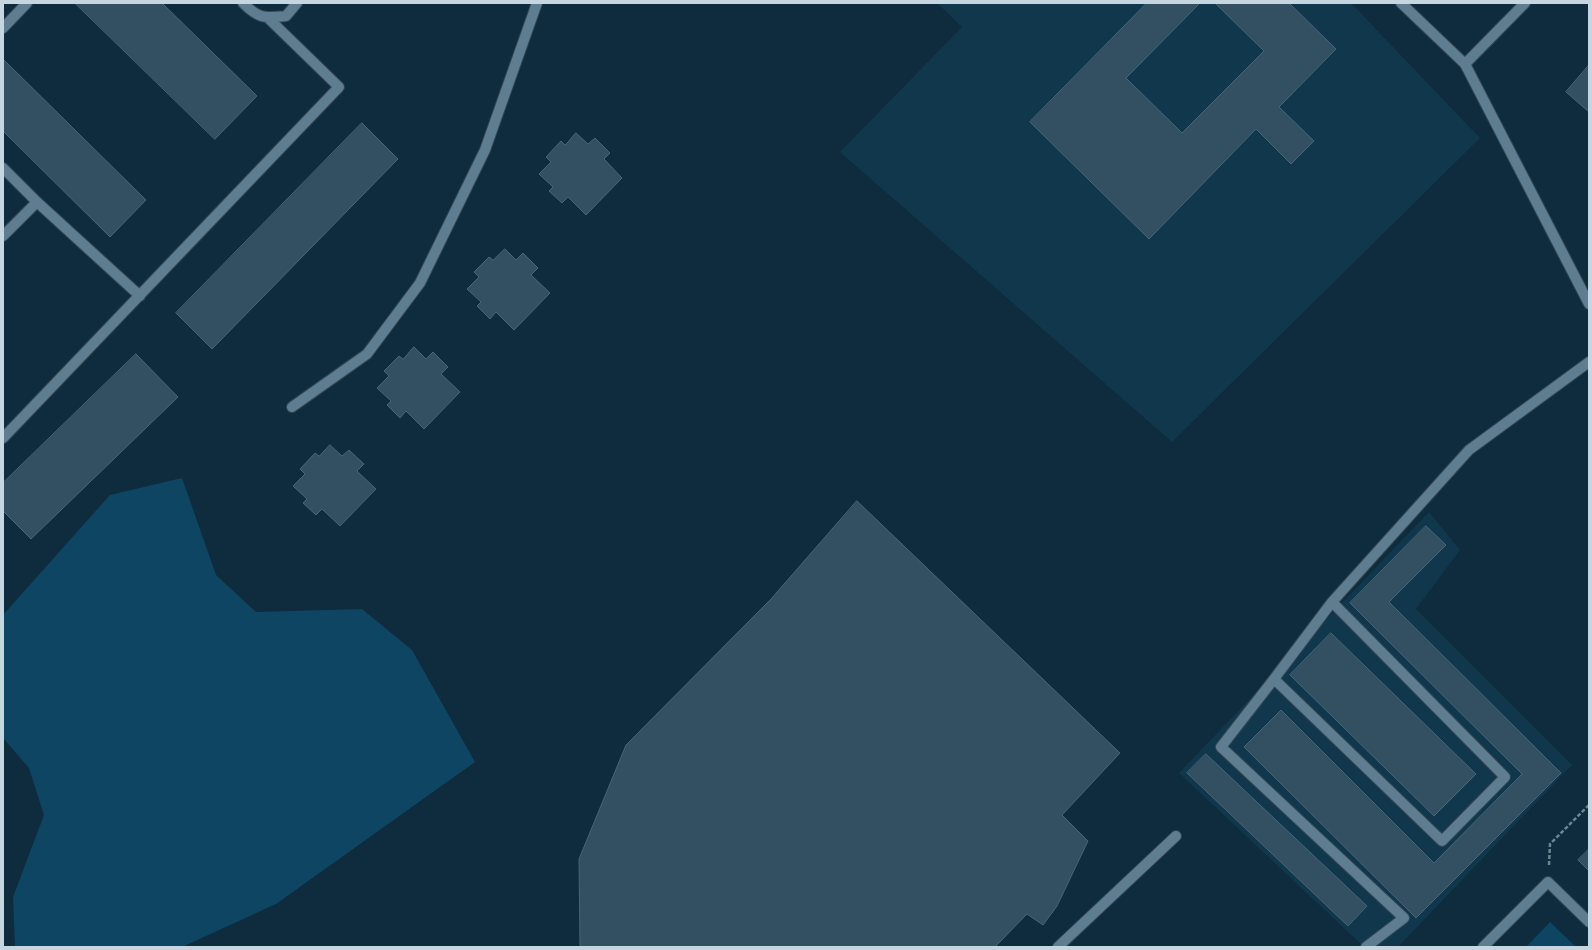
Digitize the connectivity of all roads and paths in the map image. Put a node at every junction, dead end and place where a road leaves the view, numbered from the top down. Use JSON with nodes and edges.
{"nodes":[{"id":1,"x":27,"y":3,"type":"edge"},
{"id":2,"x":243,"y":3,"type":"edge"},
{"id":3,"x":297,"y":3,"type":"edge"},
{"id":4,"x":537,"y":3,"type":"edge"},
{"id":5,"x":1401,"y":3,"type":"edge"},
{"id":6,"x":1525,"y":3,"type":"edge"},
{"id":7,"x":267,"y":18,"type":"junction"},
{"id":8,"x":3,"y":28,"type":"edge"},
{"id":9,"x":1465,"y":64,"type":"junction"},
{"id":10,"x":3,"y":168,"type":"edge"},
{"id":11,"x":37,"y":202,"type":"junction"},
{"id":12,"x":3,"y":236,"type":"edge"},
{"id":13,"x":140,"y":296,"type":"junction"},
{"id":14,"x":1589,"y":304,"type":"edge"},
{"id":15,"x":1589,"y":362,"type":"edge"},
{"id":16,"x":292,"y":407,"type":"dead end"},
{"id":17,"x":3,"y":438,"type":"edge"},
{"id":18,"x":1332,"y":602,"type":"junction"},
{"id":19,"x":1274,"y":679,"type":"junction"},
{"id":20,"x":1589,"y":805,"type":"edge"},
{"id":21,"x":1176,"y":836,"type":"dead end"},
{"id":22,"x":1548,"y":882,"type":"junction"},
{"id":23,"x":1589,"y":922,"type":"edge"},
{"id":24,"x":1058,"y":947,"type":"edge"},
{"id":25,"x":1366,"y":947,"type":"edge"},
{"id":26,"x":1483,"y":947,"type":"edge"}],
"edges":[{"from":1,"to":8,"type":"street"},
{"from":2,"to":7,"type":"street"},
{"from":3,"to":7,"type":"street"},
{"from":4,"to":16,"type":"street"},
{"from":5,"to":9,"type":"street"},
{"from":6,"to":9,"type":"street"},
{"from":7,"to":13,"type":"street"},
{"from":9,"to":14,"type":"street"},
{"from":10,"to":11,"type":"street"},
{"from":11,"to":12,"type":"street"},
{"from":11,"to":13,"type":"street"},
{"from":13,"to":17,"type":"street"},
{"from":15,"to":18,"type":"street"},
{"from":18,"to":19,"type":"street"},
{"from":18,"to":19,"type":"street"},
{"from":19,"to":25,"type":"street"},
{"from":20,"to":22,"type":"path"},
{"from":21,"to":24,"type":"street"},
{"from":22,"to":23,"type":"street"},
{"from":22,"to":26,"type":"street"}]}
